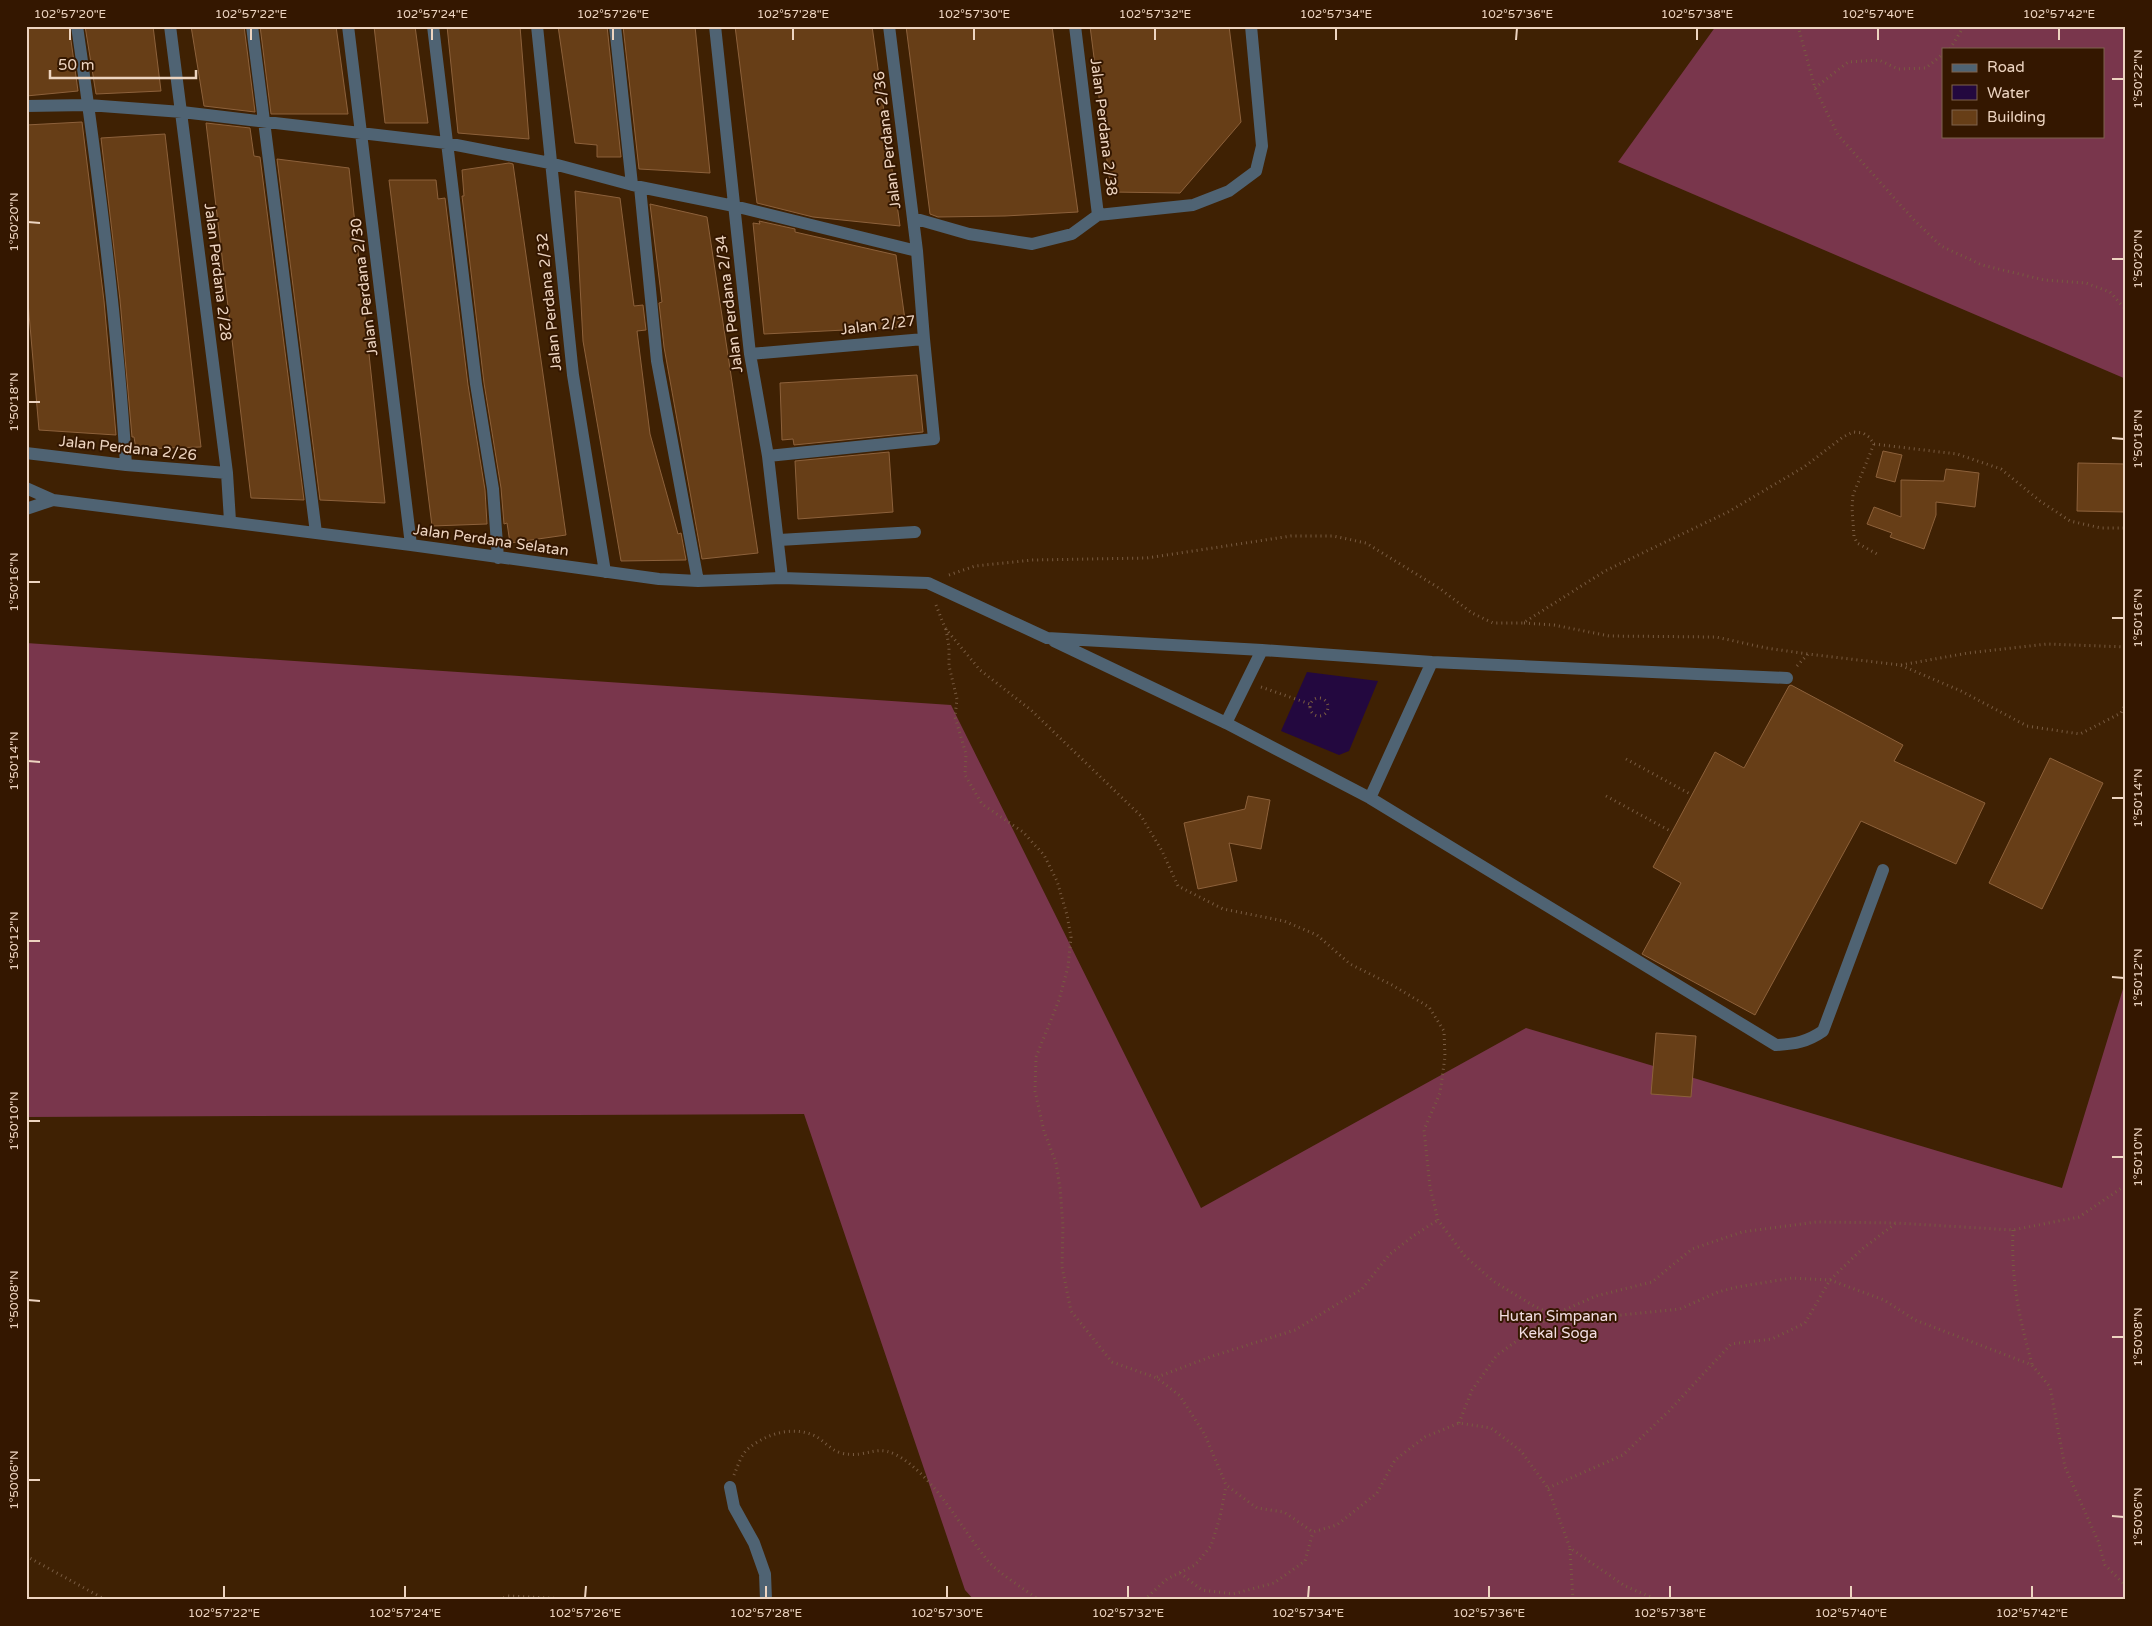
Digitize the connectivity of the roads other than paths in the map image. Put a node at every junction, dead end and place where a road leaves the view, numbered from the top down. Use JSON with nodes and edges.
{"nodes":[{"id":1,"x":77,"y":26,"type":"edge"},
{"id":2,"x":170,"y":26,"type":"edge"},
{"id":3,"x":252,"y":26,"type":"edge"},
{"id":4,"x":348,"y":26,"type":"edge"},
{"id":5,"x":433,"y":26,"type":"edge"},
{"id":6,"x":537,"y":26,"type":"edge"},
{"id":7,"x":616,"y":26,"type":"edge"},
{"id":8,"x":715,"y":26,"type":"edge"},
{"id":9,"x":889,"y":26,"type":"edge"},
{"id":10,"x":1075,"y":26,"type":"edge"},
{"id":11,"x":1251,"y":26,"type":"edge"},
{"id":12,"x":88,"y":105,"type":"junction"},
{"id":13,"x":26,"y":106,"type":"edge"},
{"id":14,"x":182,"y":112,"type":"junction"},
{"id":15,"x":265,"y":123,"type":"junction"},
{"id":16,"x":362,"y":133,"type":"junction"},
{"id":17,"x":446,"y":143,"type":"junction"},
{"id":18,"x":550,"y":163,"type":"junction"},
{"id":19,"x":636,"y":186,"type":"junction"},
{"id":20,"x":734,"y":206,"type":"junction"},
{"id":21,"x":1098,"y":215,"type":"junction"},
{"id":22,"x":913,"y":218,"type":"junction"},
{"id":23,"x":917,"y":250,"type":"junction"},
{"id":24,"x":924,"y":339,"type":"junction"},
{"id":25,"x":750,"y":354,"type":"junction"},
{"id":26,"x":26,"y":453,"type":"edge"},
{"id":27,"x":768,"y":456,"type":"junction"},
{"id":28,"x":126,"y":465,"type":"junction"},
{"id":29,"x":227,"y":473,"type":"junction"},
{"id":30,"x":26,"y":488,"type":"edge"},
{"id":31,"x":52,"y":500,"type":"junction"},
{"id":32,"x":26,"y":509,"type":"edge"},
{"id":33,"x":230,"y":521,"type":"junction"},
{"id":34,"x":915,"y":532,"type":"dead end"},
{"id":35,"x":316,"y":533,"type":"junction"},
{"id":36,"x":779,"y":540,"type":"junction"},
{"id":37,"x":411,"y":545,"type":"junction"},
{"id":38,"x":498,"y":558,"type":"junction"},
{"id":39,"x":605,"y":572,"type":"junction"},
{"id":40,"x":782,"y":578,"type":"junction"},
{"id":41,"x":698,"y":581,"type":"junction"},
{"id":42,"x":1047,"y":638,"type":"junction"},
{"id":43,"x":1262,"y":650,"type":"junction"},
{"id":44,"x":1432,"y":662,"type":"junction"},
{"id":45,"x":1787,"y":678,"type":"road end"},
{"id":46,"x":1226,"y":723,"type":"junction"},
{"id":47,"x":1370,"y":798,"type":"junction"},
{"id":48,"x":1883,"y":870,"type":"dead end"},
{"id":49,"x":730,"y":1487,"type":"road end"},
{"id":50,"x":766,"y":1600,"type":"edge"}],
"edges":[{"from":1,"to":12,"type":"street"},
{"from":2,"to":14,"type":"street","name":"Jalan Perdana 2/28"},
{"from":3,"to":15,"type":"street"},
{"from":4,"to":16,"type":"street","name":"Jalan Perdana 2/30"},
{"from":5,"to":17,"type":"street"},
{"from":6,"to":18,"type":"street","name":"Jalan Perdana 2/32"},
{"from":7,"to":19,"type":"street"},
{"from":8,"to":20,"type":"street","name":"Jalan Perdana 2/34"},
{"from":9,"to":22,"type":"street","name":"Jalan Perdana 2/36"},
{"from":10,"to":21,"type":"street","name":"Jalan Perdana 2/38"},
{"from":11,"to":21,"type":"street"},
{"from":12,"to":13,"type":"street"},
{"from":12,"to":14,"type":"street"},
{"from":12,"to":28,"type":"street"},
{"from":14,"to":15,"type":"street"},
{"from":14,"to":29,"type":"street","name":"Jalan Perdana 2/28"},
{"from":15,"to":16,"type":"street"},
{"from":15,"to":35,"type":"street"},
{"from":16,"to":17,"type":"street"},
{"from":16,"to":37,"type":"street","name":"Jalan Perdana 2/30"},
{"from":17,"to":18,"type":"street"},
{"from":17,"to":38,"type":"street"},
{"from":18,"to":19,"type":"street"},
{"from":18,"to":39,"type":"street","name":"Jalan Perdana 2/32"},
{"from":19,"to":20,"type":"street"},
{"from":19,"to":41,"type":"street"},
{"from":20,"to":23,"type":"street"},
{"from":20,"to":25,"type":"street","name":"Jalan Perdana 2/34"},
{"from":21,"to":22,"type":"street","name":"Jalan Perdana 2/38"},
{"from":22,"to":23,"type":"street","name":"Jalan Perdana 2/36"},
{"from":23,"to":24,"type":"street","name":"Jalan 2/27"},
{"from":24,"to":25,"type":"street","name":"Jalan 2/27"},
{"from":24,"to":27,"type":"street"},
{"from":25,"to":27,"type":"street","name":"Jalan Perdana 2/34"},
{"from":26,"to":28,"type":"street","name":"Jalan Perdana 2/26"},
{"from":27,"to":36,"type":"street","name":"Jalan Perdana 2/34"},
{"from":28,"to":29,"type":"street","name":"Jalan Perdana 2/26"},
{"from":29,"to":33,"type":"street","name":"Jalan Perdana 2/28"},
{"from":30,"to":31,"type":"street"},
{"from":31,"to":32,"type":"street"},
{"from":31,"to":33,"type":"street","name":"Jalan Perdana Selatan"},
{"from":33,"to":35,"type":"street","name":"Jalan Perdana Selatan"},
{"from":34,"to":36,"type":"street"},
{"from":35,"to":37,"type":"street","name":"Jalan Perdana Selatan"},
{"from":36,"to":40,"type":"street","name":"Jalan Perdana 2/34"},
{"from":37,"to":38,"type":"street","name":"Jalan Perdana Selatan"},
{"from":38,"to":39,"type":"street","name":"Jalan Perdana Selatan"},
{"from":39,"to":41,"type":"street","name":"Jalan Perdana Selatan"},
{"from":40,"to":41,"type":"street","name":"Jalan Perdana Selatan"},
{"from":40,"to":42,"type":"street","name":"Jalan Perdana Selatan"},
{"from":42,"to":43,"type":"street"},
{"from":42,"to":46,"type":"street"},
{"from":43,"to":44,"type":"street"},
{"from":43,"to":46,"type":"street"},
{"from":44,"to":45,"type":"street"},
{"from":44,"to":47,"type":"street"},
{"from":46,"to":47,"type":"street"},
{"from":47,"to":48,"type":"street"},
{"from":49,"to":50,"type":"street"}]}
